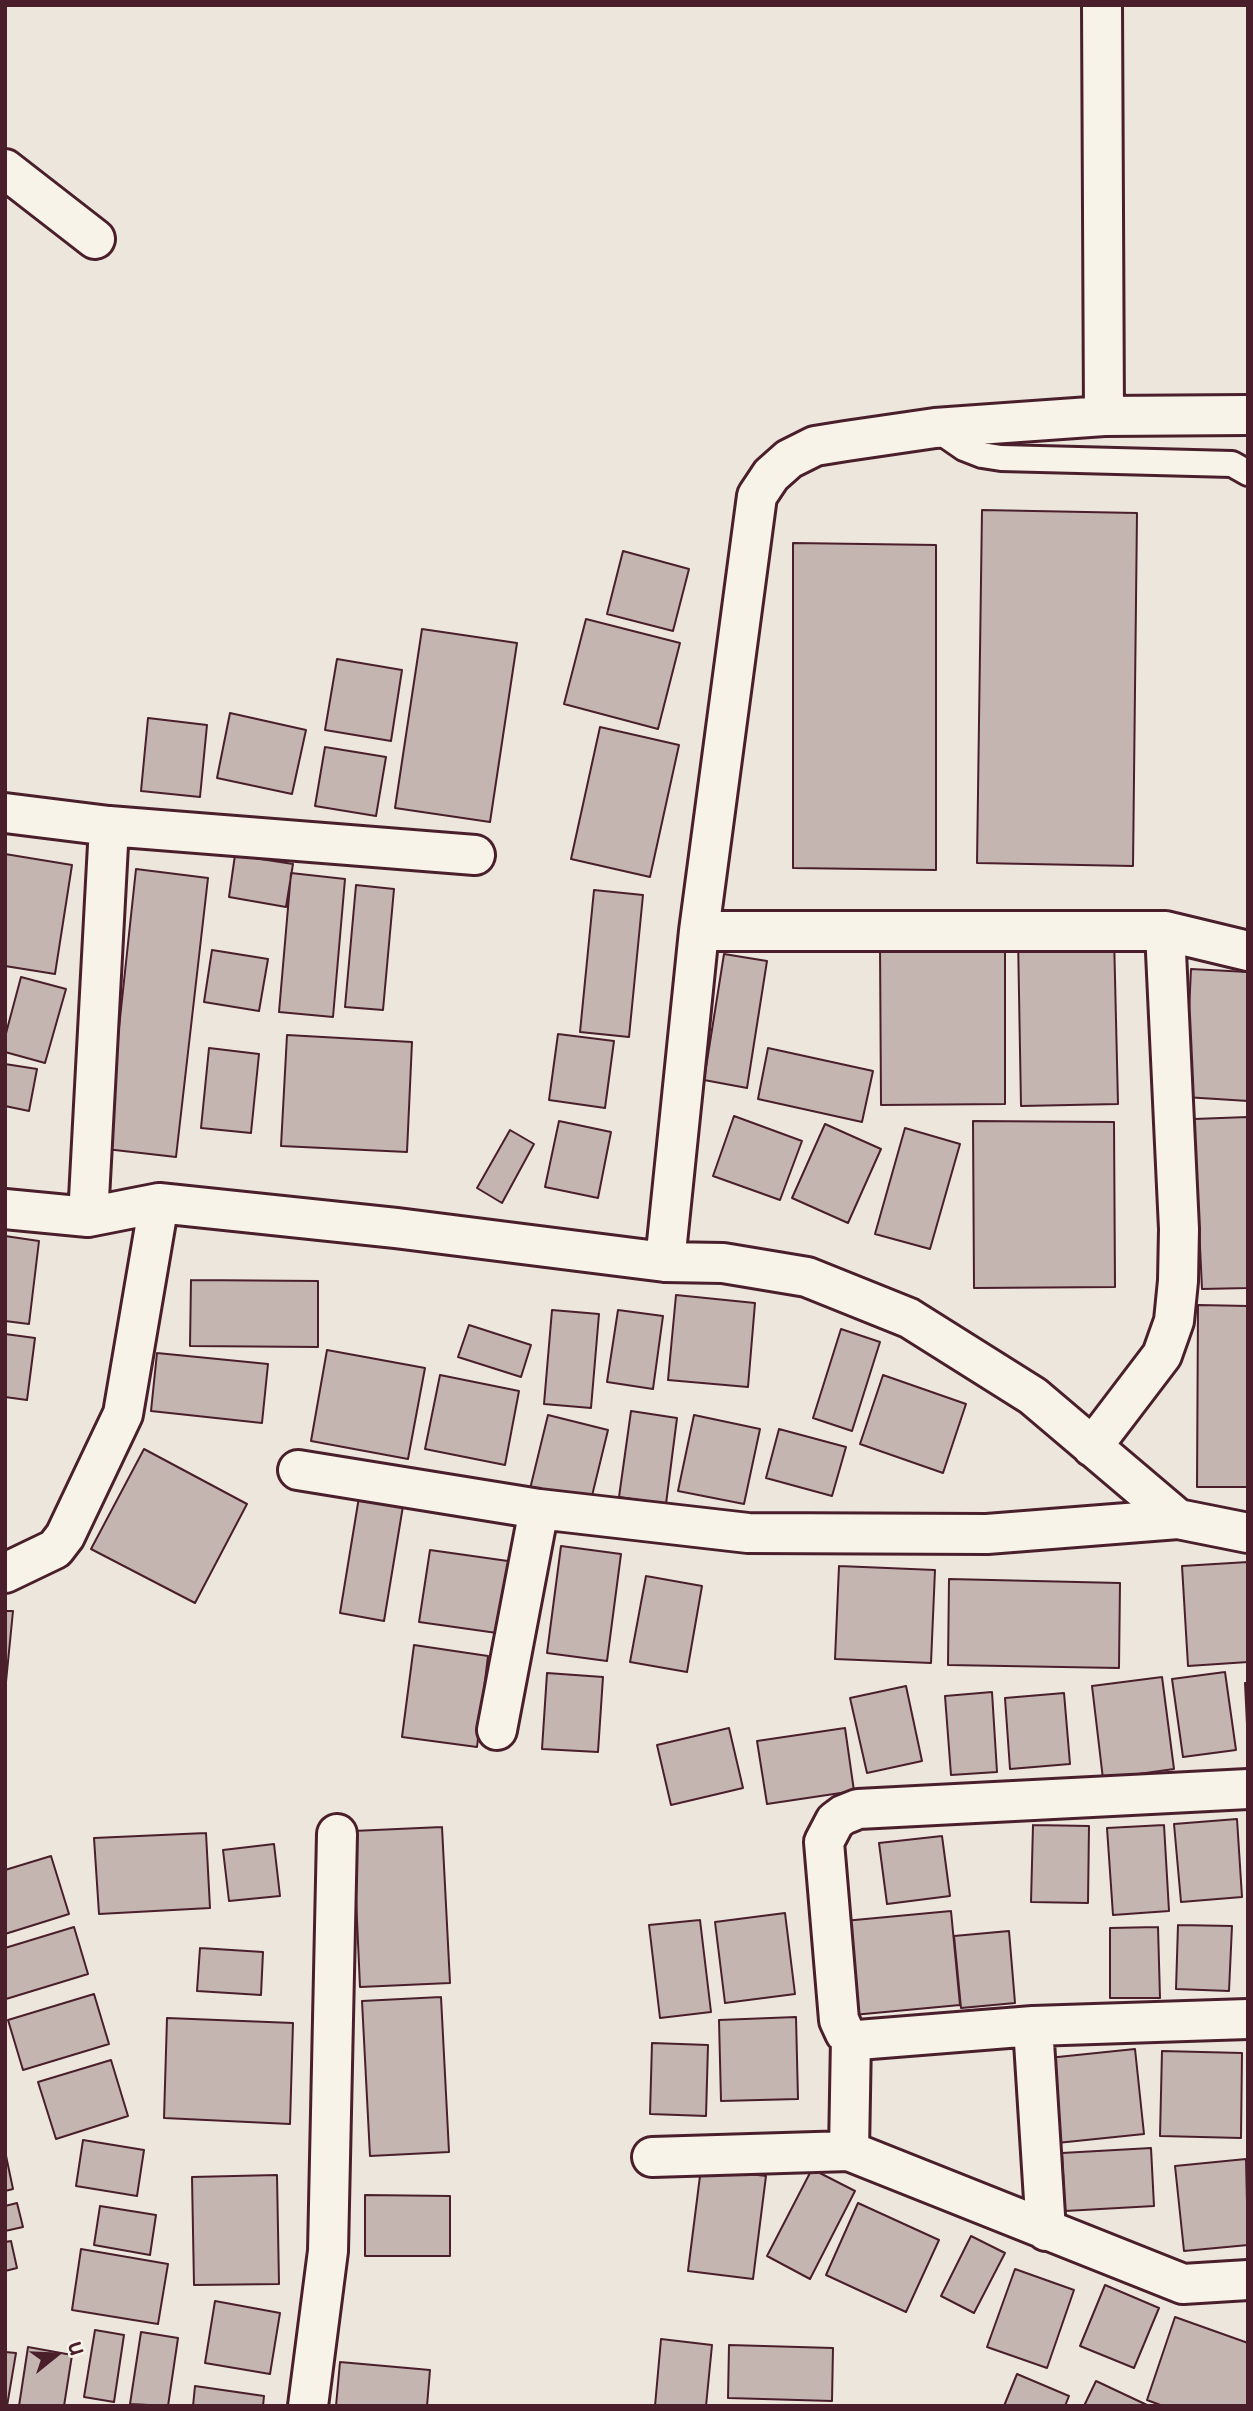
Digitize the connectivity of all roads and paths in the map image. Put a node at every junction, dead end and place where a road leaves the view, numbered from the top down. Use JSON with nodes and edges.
{"nodes":[{"id":1,"x":1102,"y":5,"type":"edge"},
{"id":2,"x":5,"y":169,"type":"edge"},
{"id":3,"x":95,"y":239,"type":"dead end"},
{"id":4,"x":1248,"y":415,"type":"edge"},
{"id":5,"x":1104,"y":416,"type":"junction"},
{"id":6,"x":935,"y":428,"type":"junction"},
{"id":7,"x":1248,"y":473,"type":"edge"},
{"id":8,"x":5,"y":813,"type":"edge"},
{"id":9,"x":109,"y":826,"type":"junction"},
{"id":10,"x":475,"y":855,"type":"dead end"},
{"id":11,"x":699,"y":931,"type":"junction"},
{"id":12,"x":1165,"y":931,"type":"junction"},
{"id":13,"x":1248,"y":951,"type":"edge"},
{"id":14,"x":159,"y":1203,"type":"junction"},
{"id":15,"x":5,"y":1209,"type":"edge"},
{"id":16,"x":88,"y":1217,"type":"junction"},
{"id":17,"x":665,"y":1262,"type":"junction"},
{"id":18,"x":1092,"y":1447,"type":"junction"},
{"id":19,"x":298,"y":1470,"type":"dead end"},
{"id":20,"x":539,"y":1510,"type":"junction"},
{"id":21,"x":1178,"y":1520,"type":"junction"},
{"id":22,"x":1248,"y":1533,"type":"edge"},
{"id":23,"x":5,"y":1573,"type":"edge"},
{"id":24,"x":497,"y":1730,"type":"dead end"},
{"id":25,"x":1248,"y":1789,"type":"edge"},
{"id":26,"x":337,"y":1834,"type":"dead end"},
{"id":27,"x":1248,"y":2019,"type":"edge"},
{"id":28,"x":1033,"y":2026,"type":"junction"},
{"id":29,"x":851,"y":2038,"type":"junction"},
{"id":30,"x":849,"y":2151,"type":"junction"},
{"id":31,"x":652,"y":2157,"type":"dead end"},
{"id":32,"x":1046,"y":2231,"type":"junction"},
{"id":33,"x":1248,"y":2280,"type":"edge"},
{"id":34,"x":1183,"y":2284,"type":"junction"},
{"id":35,"x":1248,"y":2309,"type":"edge"},
{"id":36,"x":307,"y":2406,"type":"edge"}],
"edges":[{"from":1,"to":5,"type":"street"},
{"from":2,"to":3,"type":"street"},
{"from":4,"to":5,"type":"street"},
{"from":5,"to":6,"type":"street"},
{"from":6,"to":7,"type":"lane"},
{"from":6,"to":11,"type":"street"},
{"from":8,"to":9,"type":"street"},
{"from":9,"to":10,"type":"street"},
{"from":9,"to":16,"type":"street"},
{"from":11,"to":12,"type":"street"},
{"from":11,"to":17,"type":"street"},
{"from":12,"to":13,"type":"street"},
{"from":12,"to":18,"type":"street"},
{"from":14,"to":16,"type":"street"},
{"from":14,"to":17,"type":"street"},
{"from":14,"to":23,"type":"street"},
{"from":15,"to":16,"type":"street"},
{"from":17,"to":18,"type":"street"},
{"from":18,"to":21,"type":"street"},
{"from":19,"to":20,"type":"street"},
{"from":20,"to":21,"type":"street"},
{"from":20,"to":24,"type":"street"},
{"from":21,"to":22,"type":"street"},
{"from":25,"to":29,"type":"street"},
{"from":26,"to":36,"type":"street"},
{"from":27,"to":28,"type":"street"},
{"from":28,"to":29,"type":"street"},
{"from":28,"to":32,"type":"street"},
{"from":29,"to":30,"type":"street"},
{"from":30,"to":31,"type":"street"},
{"from":30,"to":32,"type":"street"},
{"from":32,"to":34,"type":"street"},
{"from":33,"to":34,"type":"street"},
{"from":34,"to":35,"type":"street"}]}
